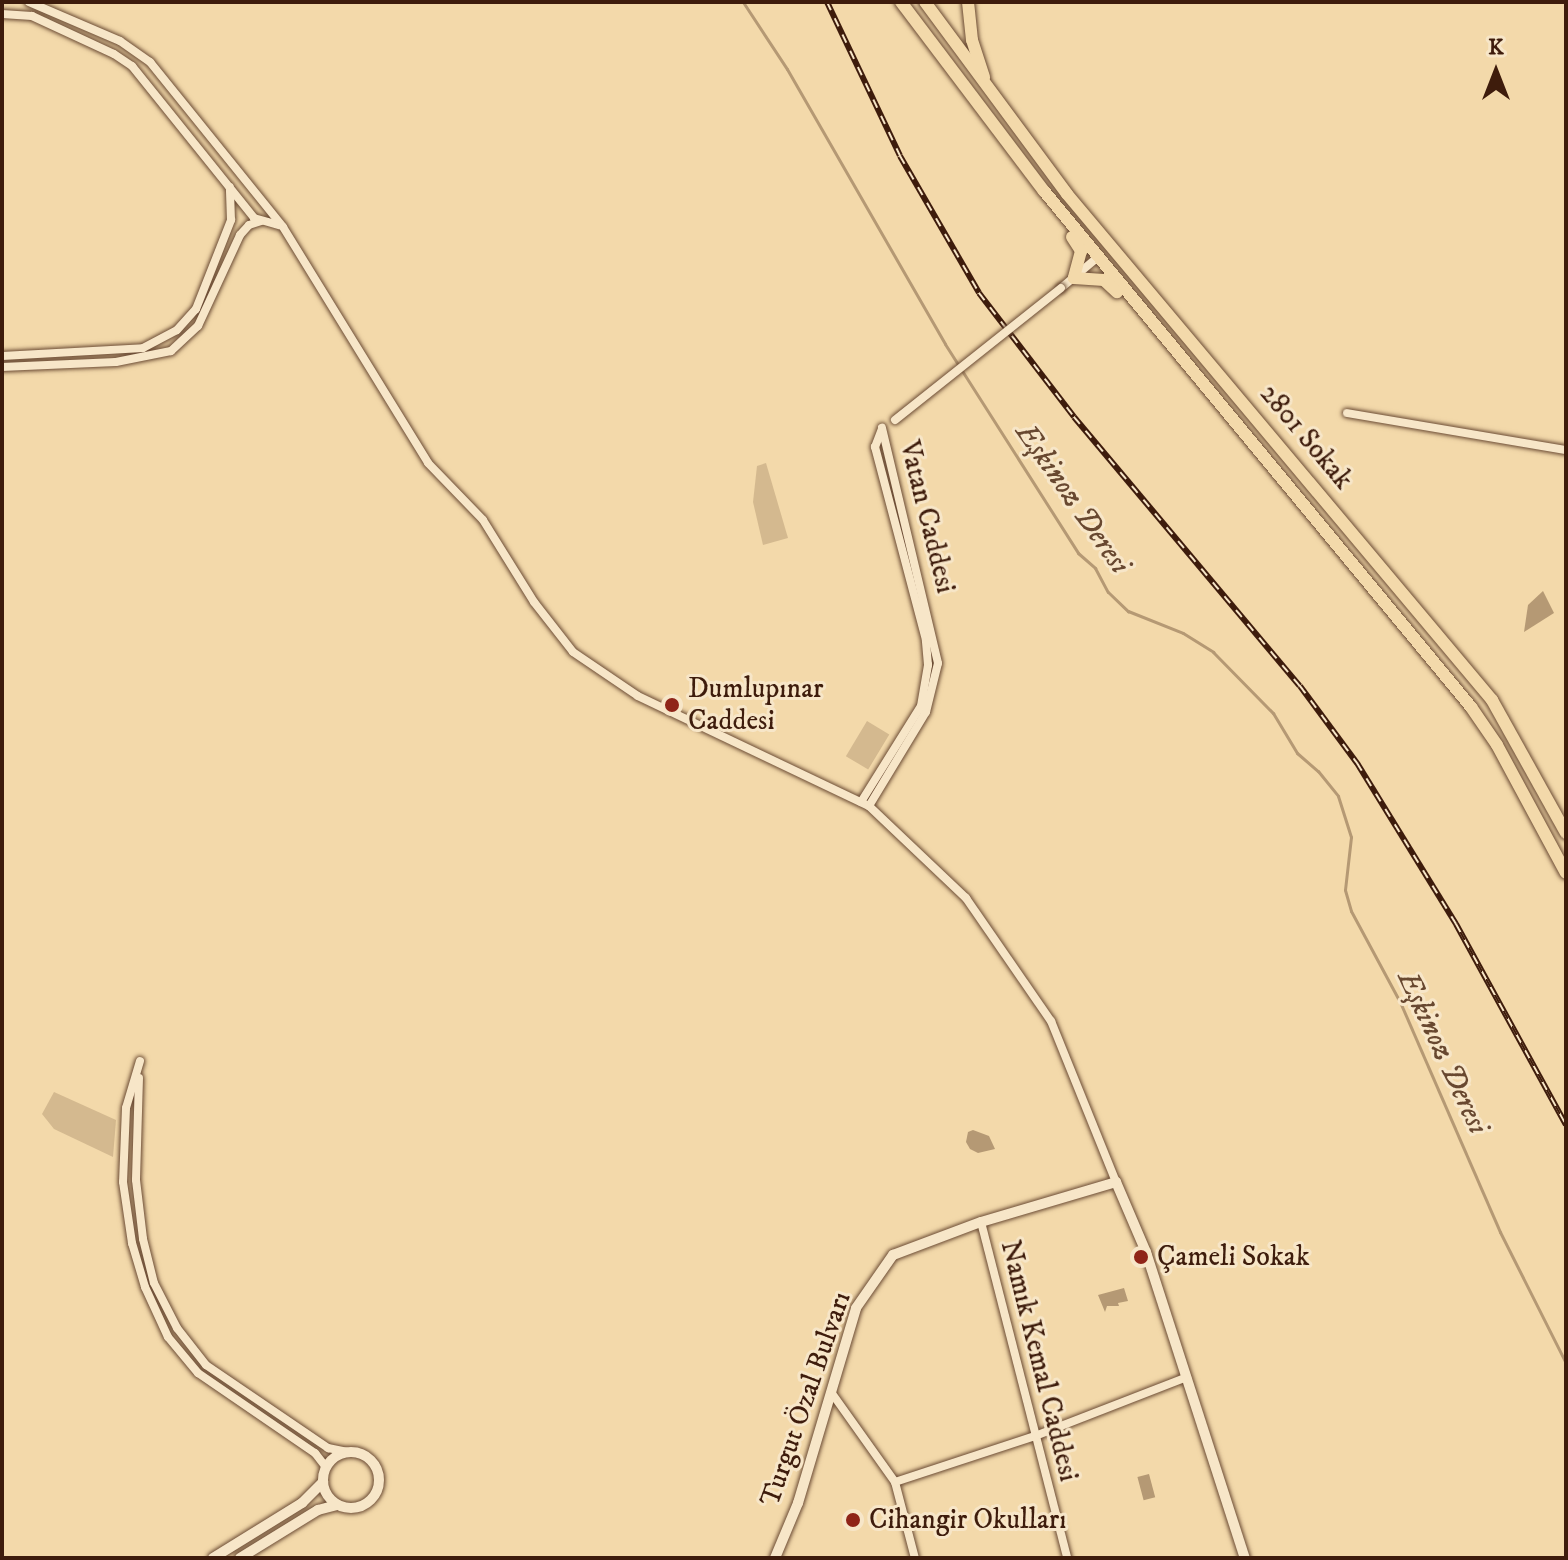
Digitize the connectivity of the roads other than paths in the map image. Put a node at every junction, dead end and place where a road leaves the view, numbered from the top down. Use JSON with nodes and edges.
{"nodes":[{"id":1,"x":29,"y":2,"type":"edge"},
{"id":2,"x":904,"y":2,"type":"edge"},
{"id":3,"x":925,"y":2,"type":"edge"},
{"id":4,"x":968,"y":2,"type":"edge"},
{"id":5,"x":2,"y":14,"type":"edge"},
{"id":6,"x":987,"y":88,"type":"junction"},
{"id":7,"x":1023,"y":165,"type":"junction"},
{"id":8,"x":230,"y":186,"type":"junction"},
{"id":9,"x":261,"y":221,"type":"junction"},
{"id":10,"x":283,"y":227,"type":"junction"},
{"id":11,"x":1111,"y":245,"type":"junction"},
{"id":12,"x":1098,"y":257,"type":"junction"},
{"id":13,"x":1074,"y":278,"type":"junction"},
{"id":14,"x":1160,"y":331,"type":"junction"},
{"id":15,"x":2,"y":356,"type":"edge"},
{"id":16,"x":2,"y":367,"type":"edge"},
{"id":17,"x":1347,"y":413,"type":"dead end"},
{"id":18,"x":1566,"y":450,"type":"edge"},
{"id":19,"x":865,"y":804,"type":"junction"},
{"id":20,"x":1566,"y":833,"type":"edge"},
{"id":21,"x":1566,"y":873,"type":"edge"},
{"id":22,"x":1116,"y":1182,"type":"junction"},
{"id":23,"x":981,"y":1222,"type":"junction"},
{"id":24,"x":1187,"y":1377,"type":"junction"},
{"id":25,"x":831,"y":1392,"type":"junction"},
{"id":26,"x":1035,"y":1436,"type":"junction"},
{"id":27,"x":348,"y":1452,"type":"junction"},
{"id":28,"x":326,"y":1467,"type":"junction"},
{"id":29,"x":323,"y":1482,"type":"junction"},
{"id":30,"x":895,"y":1482,"type":"junction"},
{"id":31,"x":337,"y":1505,"type":"junction"},
{"id":32,"x":213,"y":1558,"type":"edge"},
{"id":33,"x":240,"y":1558,"type":"edge"},
{"id":34,"x":775,"y":1558,"type":"edge"},
{"id":35,"x":915,"y":1558,"type":"edge"},
{"id":36,"x":1067,"y":1558,"type":"edge"},
{"id":37,"x":1245,"y":1558,"type":"edge"}],
"edges":[{"from":1,"to":10,"type":"street"},
{"from":2,"to":7,"type":"main road"},
{"from":3,"to":6,"type":"main road","name":"2801 Sokak"},
{"from":4,"to":6,"type":"main road"},
{"from":5,"to":8,"type":"street"},
{"from":6,"to":11,"type":"main road","name":"2801 Sokak"},
{"from":7,"to":12,"type":"main road","name":"2801 Sokak"},
{"from":7,"to":13,"type":"main road"},
{"from":8,"to":9,"type":"street"},
{"from":8,"to":15,"type":"street"},
{"from":9,"to":10,"type":"street"},
{"from":9,"to":16,"type":"street"},
{"from":10,"to":19,"type":"street"},
{"from":11,"to":12,"type":"main road"},
{"from":11,"to":20,"type":"main road","name":"2801 Sokak"},
{"from":12,"to":13,"type":"street"},
{"from":12,"to":14,"type":"main road","name":"2801 Sokak"},
{"from":13,"to":14,"type":"main road"},
{"from":13,"to":19,"type":"street","name":"Vatan Caddesi","bridge":true},
{"from":14,"to":21,"type":"main road","name":"2801 Sokak"},
{"from":17,"to":18,"type":"street"},
{"from":19,"to":22,"type":"street"},
{"from":22,"to":23,"type":"street","name":"Turgut Özal Bulvarı"},
{"from":22,"to":24,"type":"street"},
{"from":23,"to":25,"type":"street","name":"Turgut Özal Bulvarı"},
{"from":23,"to":26,"type":"street","name":"Namık Kemal Caddesi"},
{"from":24,"to":26,"type":"street"},
{"from":24,"to":37,"type":"street"},
{"from":25,"to":30,"type":"street"},
{"from":25,"to":34,"type":"street","name":"Turgut Özal Bulvarı"},
{"from":26,"to":30,"type":"street"},
{"from":26,"to":36,"type":"street","name":"Namık Kemal Caddesi"},
{"from":27,"to":28,"type":"street"},
{"from":27,"to":28,"type":"street"},
{"from":27,"to":31,"type":"street"},
{"from":28,"to":29,"type":"street"},
{"from":29,"to":31,"type":"street"},
{"from":29,"to":32,"type":"street"},
{"from":30,"to":35,"type":"street"},
{"from":31,"to":33,"type":"street"}]}
